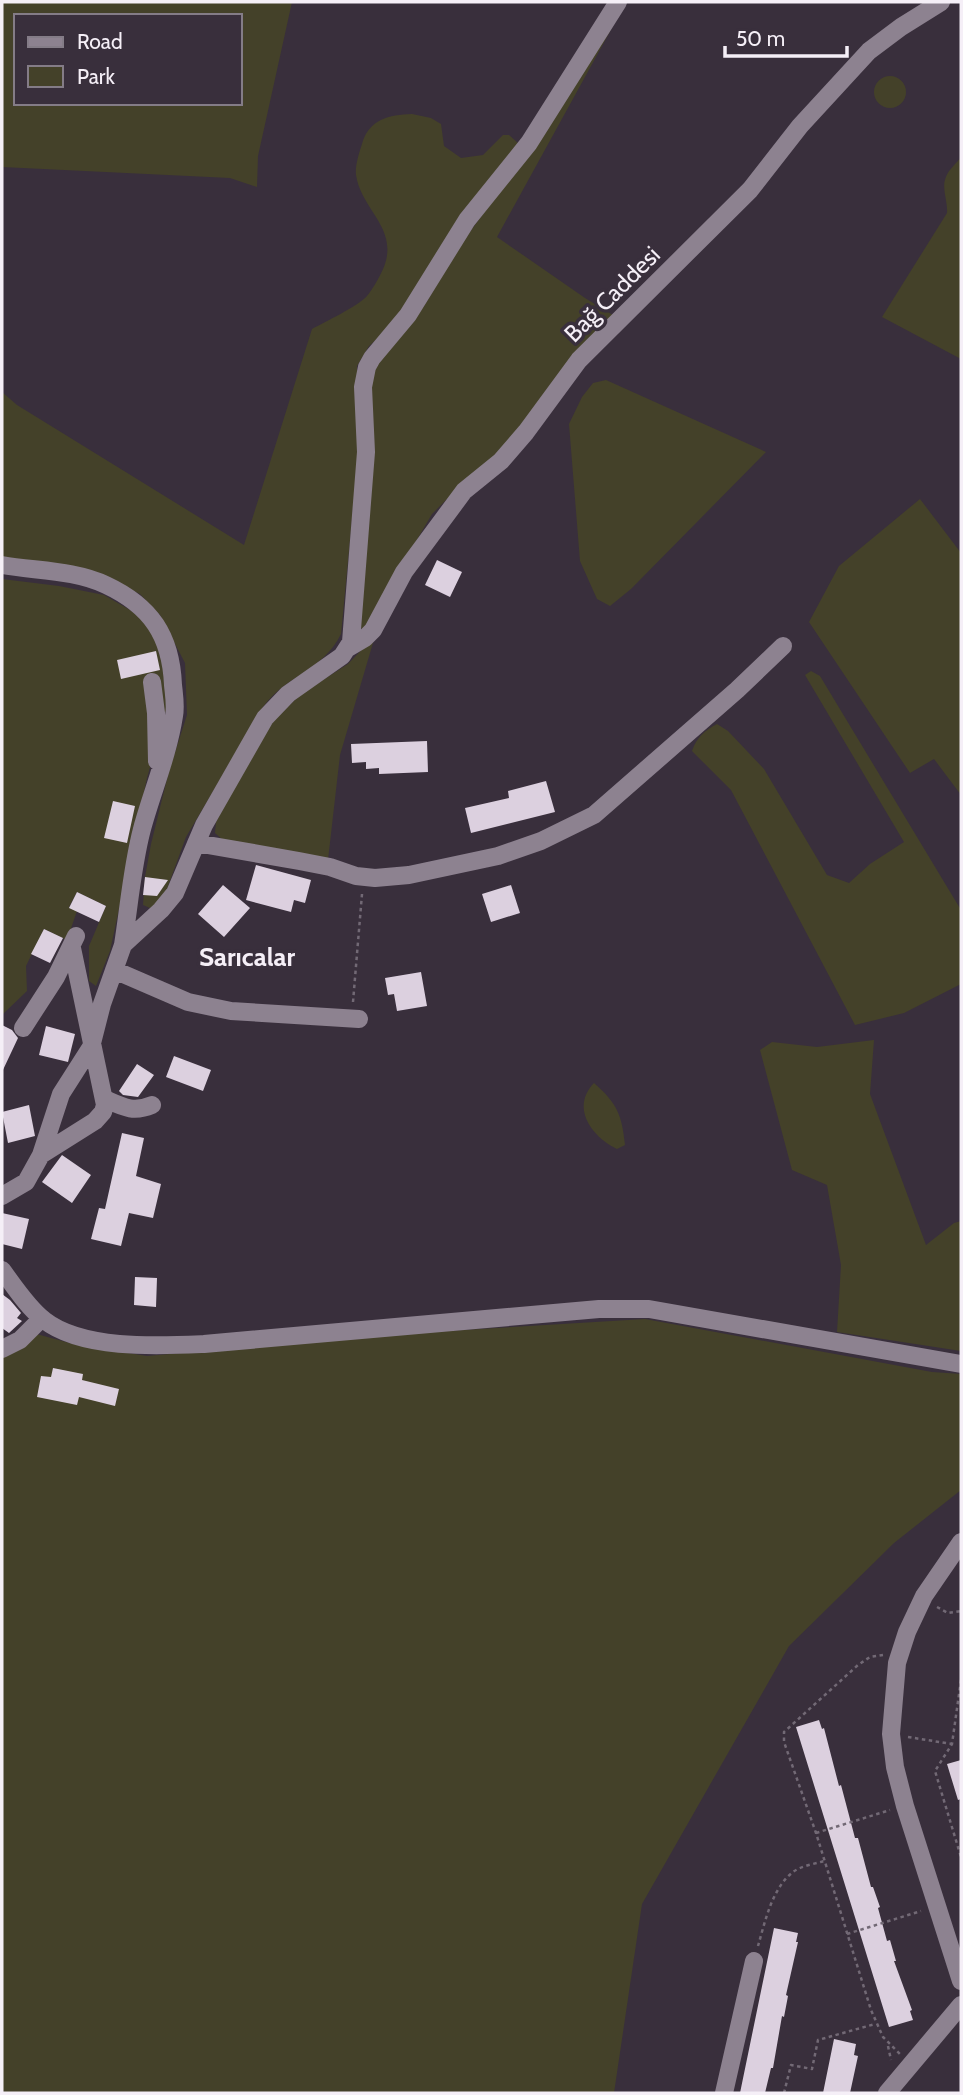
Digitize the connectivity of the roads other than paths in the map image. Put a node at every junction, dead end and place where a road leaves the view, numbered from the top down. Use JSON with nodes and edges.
{"nodes":[{"id":1,"x":618,"y":2,"type":"edge"},
{"id":2,"x":941,"y":2,"type":"edge"},
{"id":3,"x":2,"y":565,"type":"edge"},
{"id":4,"x":783,"y":646,"type":"dead end"},
{"id":5,"x":348,"y":648,"type":"junction"},
{"id":6,"x":152,"y":682,"type":"dead end"},
{"id":7,"x":157,"y":775,"type":"junction"},
{"id":8,"x":196,"y":843,"type":"junction"},
{"id":9,"x":122,"y":945,"type":"junction"},
{"id":10,"x":114,"y":970,"type":"junction"},
{"id":11,"x":355,"y":1019,"type":"road end"},
{"id":12,"x":23,"y":1028,"type":"dead end"},
{"id":13,"x":91,"y":1047,"type":"junction"},
{"id":14,"x":105,"y":1098,"type":"junction"},
{"id":15,"x":152,"y":1105,"type":"dead end"},
{"id":16,"x":41,"y":1155,"type":"junction"},
{"id":17,"x":2,"y":1196,"type":"edge"},
{"id":18,"x":2,"y":1270,"type":"edge"},
{"id":19,"x":41,"y":1319,"type":"junction"},
{"id":20,"x":2,"y":1349,"type":"edge"},
{"id":21,"x":961,"y":1364,"type":"edge"},
{"id":22,"x":961,"y":1542,"type":"edge"},
{"id":23,"x":754,"y":1961,"type":"road end"},
{"id":24,"x":961,"y":1981,"type":"edge"},
{"id":25,"x":961,"y":2005,"type":"edge"},
{"id":26,"x":724,"y":2093,"type":"edge"},
{"id":27,"x":887,"y":2093,"type":"edge"}],
"edges":[{"from":1,"to":5,"type":"street"},
{"from":2,"to":5,"type":"street","name":"Bağ Caddesi"},
{"from":3,"to":7,"type":"street"},
{"from":4,"to":8,"type":"street"},
{"from":5,"to":8,"type":"street","name":"Bağ Caddesi"},
{"from":6,"to":7,"type":"street"},
{"from":7,"to":9,"type":"street"},
{"from":8,"to":9,"type":"street","name":"Bağ Caddesi"},
{"from":9,"to":10,"type":"street"},
{"from":10,"to":11,"type":"street"},
{"from":10,"to":13,"type":"street"},
{"from":12,"to":13,"type":"street"},
{"from":13,"to":14,"type":"street"},
{"from":13,"to":16,"type":"street"},
{"from":14,"to":15,"type":"street"},
{"from":14,"to":16,"type":"street"},
{"from":16,"to":17,"type":"street"},
{"from":18,"to":19,"type":"street"},
{"from":19,"to":20,"type":"street"},
{"from":19,"to":21,"type":"street"},
{"from":22,"to":24,"type":"street"},
{"from":23,"to":26,"type":"street"},
{"from":25,"to":27,"type":"street"}]}
